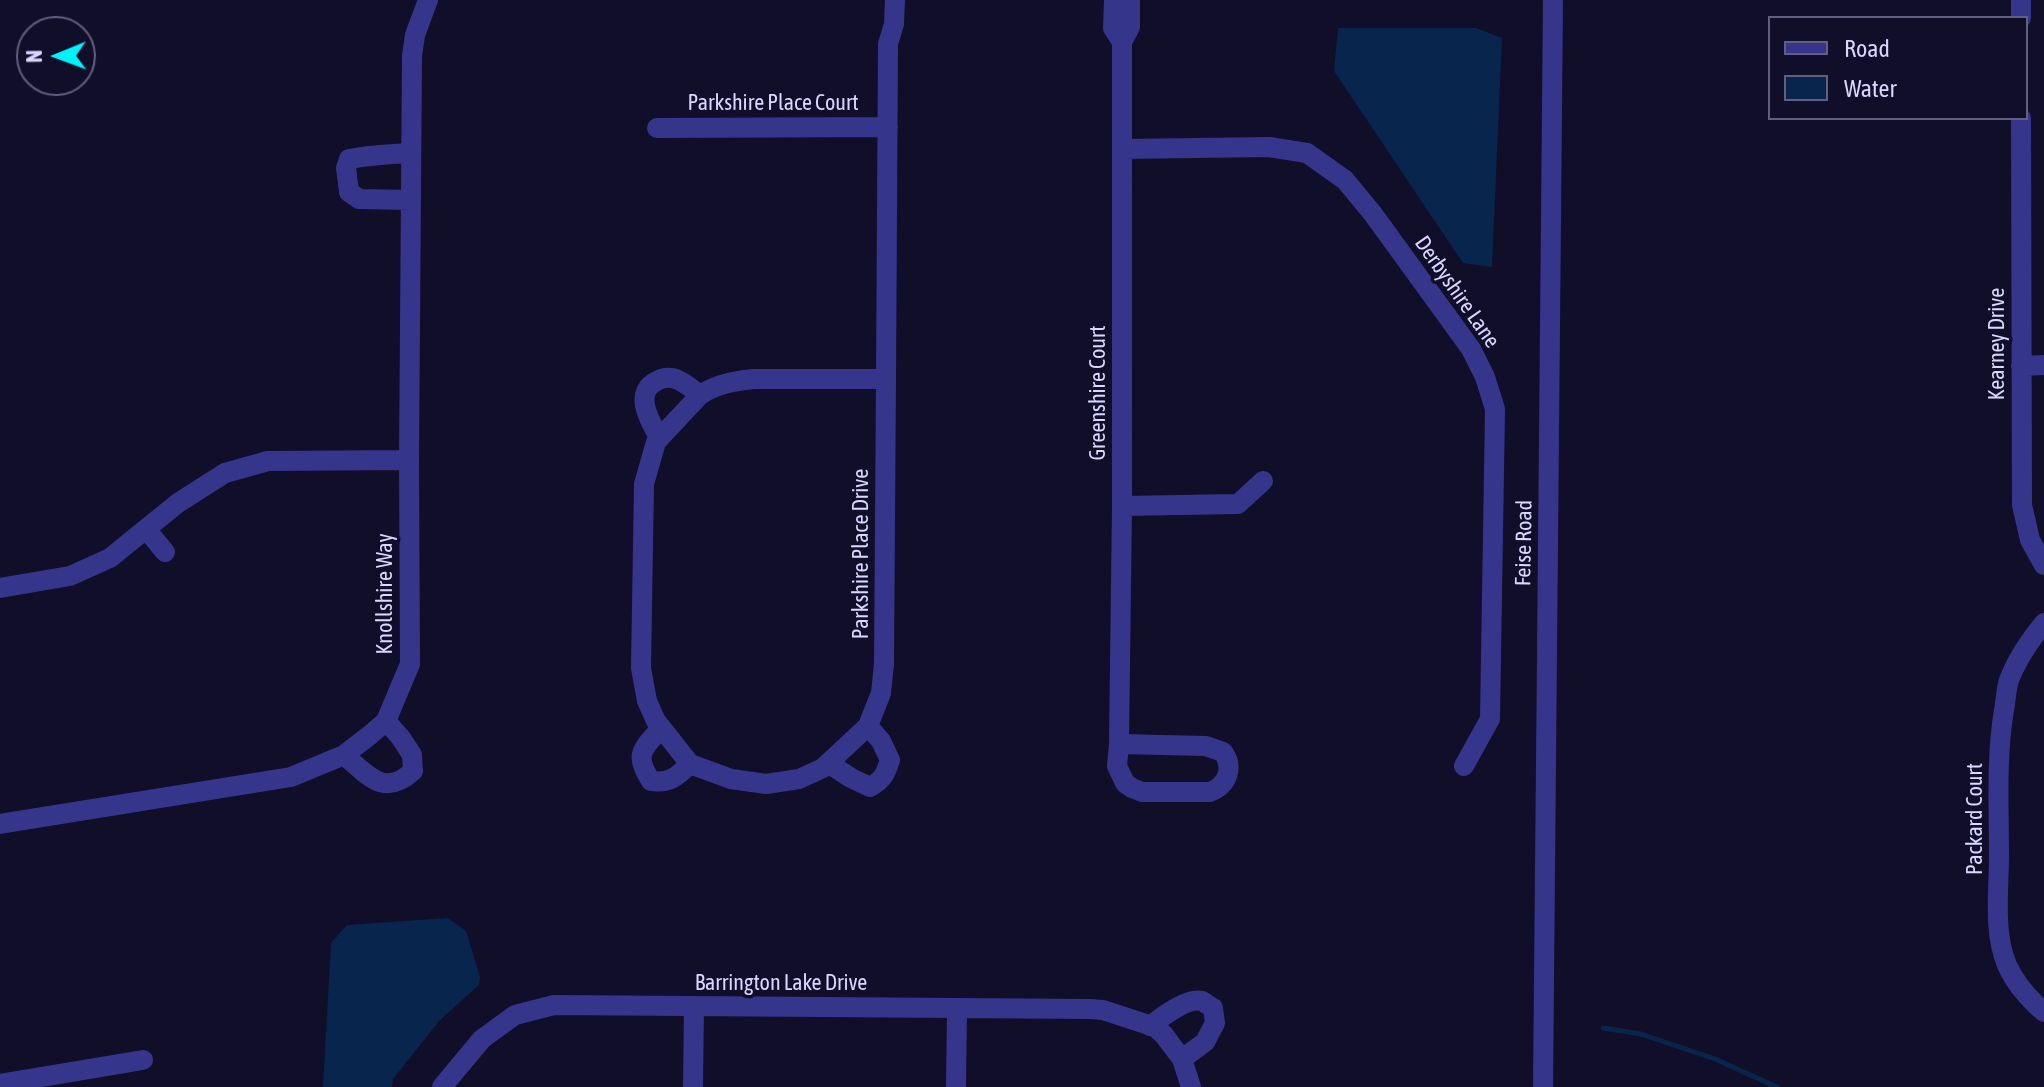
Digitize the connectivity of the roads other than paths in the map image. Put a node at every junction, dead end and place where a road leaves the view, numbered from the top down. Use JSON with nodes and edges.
{"nodes":[{"id":1,"x":428,"y":0,"type":"edge"},
{"id":2,"x":881,"y":0,"type":"edge"},
{"id":3,"x":895,"y":0,"type":"edge"},
{"id":4,"x":1114,"y":0,"type":"edge"},
{"id":5,"x":1130,"y":0,"type":"edge"},
{"id":6,"x":1553,"y":0,"type":"edge"},
{"id":7,"x":1122,"y":42,"type":"junction"},
{"id":8,"x":888,"y":44,"type":"junction"},
{"id":9,"x":2021,"y":120,"type":"edge"},
{"id":10,"x":888,"y":127,"type":"junction"},
{"id":11,"x":657,"y":128,"type":"dead end"},
{"id":12,"x":1123,"y":149,"type":"junction"},
{"id":13,"x":411,"y":153,"type":"junction"},
{"id":14,"x":411,"y":200,"type":"junction"},
{"id":15,"x":2044,"y":365,"type":"edge"},
{"id":16,"x":2021,"y":366,"type":"junction"},
{"id":17,"x":886,"y":379,"type":"junction"},
{"id":18,"x":700,"y":395,"type":"junction"},
{"id":19,"x":659,"y":437,"type":"junction"},
{"id":20,"x":409,"y":460,"type":"junction"},
{"id":21,"x":1263,"y":481,"type":"dead end"},
{"id":22,"x":1122,"y":506,"type":"junction"},
{"id":23,"x":146,"y":529,"type":"junction"},
{"id":24,"x":165,"y":552,"type":"dead end"},
{"id":25,"x":2044,"y":565,"type":"edge"},
{"id":26,"x":0,"y":588,"type":"edge"},
{"id":27,"x":2044,"y":623,"type":"edge"},
{"id":28,"x":386,"y":721,"type":"junction"},
{"id":29,"x":868,"y":726,"type":"junction"},
{"id":30,"x":661,"y":728,"type":"junction"},
{"id":31,"x":1119,"y":744,"type":"junction"},
{"id":32,"x":344,"y":755,"type":"junction"},
{"id":33,"x":828,"y":763,"type":"junction"},
{"id":34,"x":690,"y":764,"type":"junction"},
{"id":35,"x":1464,"y":766,"type":"dead end"},
{"id":36,"x":0,"y":824,"type":"edge"},
{"id":37,"x":694,"y":1007,"type":"junction"},
{"id":38,"x":957,"y":1009,"type":"junction"},
{"id":39,"x":2044,"y":1012,"type":"edge"},
{"id":40,"x":1150,"y":1026,"type":"junction"},
{"id":41,"x":1182,"y":1059,"type":"junction"},
{"id":42,"x":143,"y":1060,"type":"dead end"},
{"id":43,"x":0,"y":1084,"type":"edge"},
{"id":44,"x":442,"y":1087,"type":"edge"},
{"id":45,"x":693,"y":1087,"type":"edge"},
{"id":46,"x":956,"y":1087,"type":"edge"},
{"id":47,"x":1191,"y":1087,"type":"edge"},
{"id":48,"x":1543,"y":1087,"type":"edge"}],
"edges":[{"from":1,"to":13,"type":"street","name":"Knollshire Way"},
{"from":2,"to":8,"type":"street","name":"Parkshire Place Drive"},
{"from":3,"to":8,"type":"street","name":"Parkshire Place Drive"},
{"from":4,"to":7,"type":"street","name":"Greenshire Court"},
{"from":5,"to":7,"type":"street","name":"Greenshire Court"},
{"from":6,"to":48,"type":"street","name":"Feise Road"},
{"from":7,"to":12,"type":"street","name":"Greenshire Court"},
{"from":8,"to":10,"type":"street","name":"Parkshire Place Drive"},
{"from":9,"to":16,"type":"street","name":"Kearney Drive"},
{"from":10,"to":11,"type":"street","name":"Parkshire Place Court"},
{"from":10,"to":17,"type":"street","name":"Parkshire Place Drive"},
{"from":12,"to":22,"type":"street","name":"Greenshire Court"},
{"from":12,"to":35,"type":"street","name":"Derbyshire Lane"},
{"from":13,"to":14,"type":"street","name":"Knollshire Way"},
{"from":13,"to":14,"type":"street"},
{"from":14,"to":20,"type":"street","name":"Knollshire Way"},
{"from":15,"to":16,"type":"street"},
{"from":16,"to":25,"type":"street","name":"Kearney Drive"},
{"from":17,"to":18,"type":"street"},
{"from":17,"to":29,"type":"street","name":"Parkshire Place Drive"},
{"from":18,"to":19,"type":"street"},
{"from":18,"to":19,"type":"street"},
{"from":19,"to":30,"type":"street"},
{"from":20,"to":23,"type":"street"},
{"from":20,"to":28,"type":"street","name":"Knollshire Way"},
{"from":21,"to":22,"type":"street"},
{"from":22,"to":31,"type":"street","name":"Greenshire Court"},
{"from":23,"to":24,"type":"street"},
{"from":23,"to":26,"type":"street"},
{"from":27,"to":39,"type":"street","name":"Packard Court"},
{"from":28,"to":32,"type":"street","name":"Knollshire Way"},
{"from":28,"to":32,"type":"street"},
{"from":29,"to":33,"type":"street","name":"Parkshire Place Drive"},
{"from":29,"to":33,"type":"street"},
{"from":30,"to":34,"type":"street"},
{"from":30,"to":34,"type":"street"},
{"from":31,"to":31,"type":"street","name":"Greenshire Court"},
{"from":32,"to":36,"type":"street","name":"Knollshire Way"},
{"from":33,"to":34,"type":"street","name":"Parkshire Place Drive"},
{"from":37,"to":38,"type":"street","name":"Barrington Lake Drive"},
{"from":37,"to":44,"type":"street","name":"Barrington Lake Drive"},
{"from":37,"to":45,"type":"street"},
{"from":38,"to":40,"type":"street","name":"Barrington Lake Drive"},
{"from":38,"to":46,"type":"street"},
{"from":40,"to":41,"type":"street","name":"Barrington Lake Drive"},
{"from":40,"to":41,"type":"street"},
{"from":41,"to":47,"type":"street","name":"Barrington Lake Drive"},
{"from":42,"to":43,"type":"street"}]}
